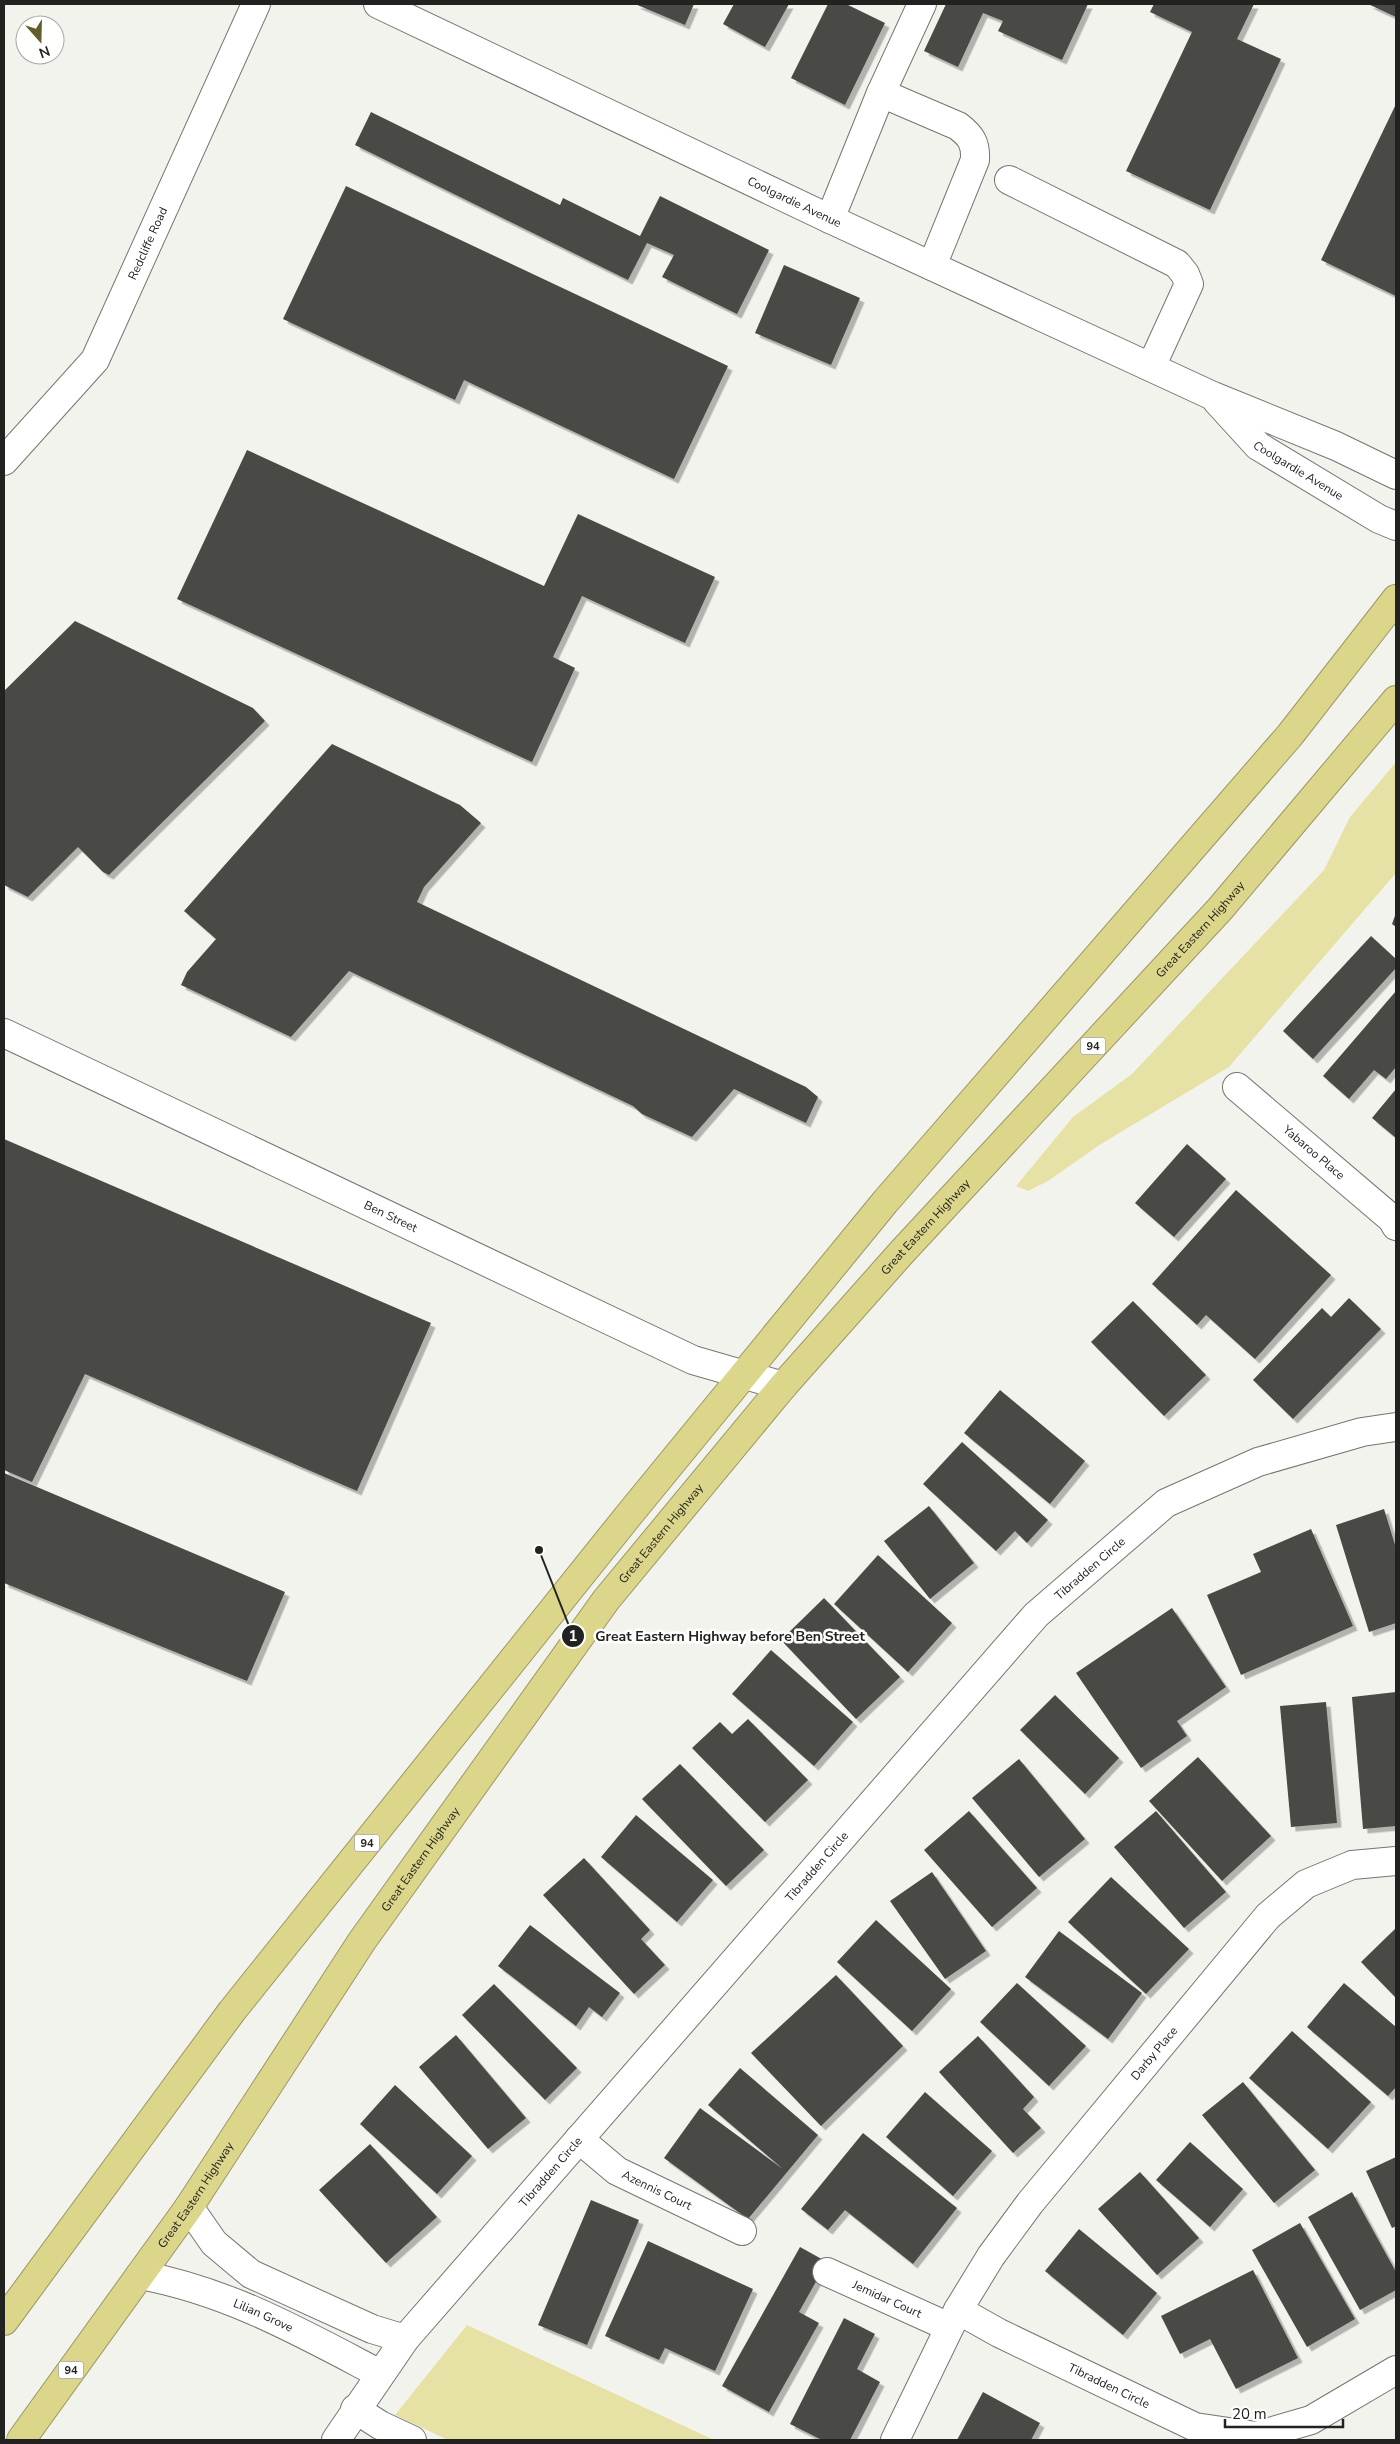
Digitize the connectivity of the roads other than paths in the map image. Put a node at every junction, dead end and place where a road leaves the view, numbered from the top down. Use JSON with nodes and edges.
{"nodes":[{"id":1,"x":256,"y":4,"type":"edge"},
{"id":2,"x":378,"y":4,"type":"edge"},
{"id":3,"x":922,"y":4,"type":"edge"},
{"id":4,"x":881,"y":93,"type":"junction"},
{"id":5,"x":1010,"y":180,"type":"dead end"},
{"id":6,"x":830,"y":219,"type":"junction"},
{"id":7,"x":932,"y":266,"type":"junction"},
{"id":8,"x":1151,"y":367,"type":"junction"},
{"id":9,"x":1213,"y":396,"type":"junction"},
{"id":10,"x":4,"y":461,"type":"edge"},
{"id":11,"x":1396,"y":475,"type":"edge"},
{"id":12,"x":1396,"y":526,"type":"edge"},
{"id":13,"x":1396,"y":599,"type":"edge"},
{"id":14,"x":1396,"y":700,"type":"edge"},
{"id":15,"x":4,"y":1033,"type":"edge"},
{"id":16,"x":1236,"y":1087,"type":"dead end"},
{"id":17,"x":1395,"y":1219,"type":"edge"},
{"id":18,"x":744,"y":1374,"type":"junction"},
{"id":19,"x":783,"y":1386,"type":"junction"},
{"id":20,"x":1396,"y":1427,"type":"edge"},
{"id":21,"x":1396,"y":1861,"type":"edge"},
{"id":22,"x":579,"y":2139,"type":"junction"},
{"id":23,"x":189,"y":2208,"type":"junction"},
{"id":24,"x":742,"y":2231,"type":"dead end"},
{"id":25,"x":827,"y":2272,"type":"dead end"},
{"id":26,"x":140,"y":2275,"type":"junction"},
{"id":27,"x":953,"y":2319,"type":"junction"},
{"id":28,"x":4,"y":2321,"type":"edge"},
{"id":29,"x":405,"y":2339,"type":"junction"},
{"id":30,"x":1396,"y":2370,"type":"edge"},
{"id":31,"x":380,"y":2374,"type":"junction"},
{"id":32,"x":355,"y":2409,"type":"junction"},
{"id":33,"x":21,"y":2440,"type":"edge"},
{"id":34,"x":336,"y":2440,"type":"edge"},
{"id":35,"x":412,"y":2440,"type":"edge"},
{"id":36,"x":895,"y":2440,"type":"edge"}],
"edges":[{"from":1,"to":10,"type":"street","name":"Redcliffe Road"},
{"from":2,"to":6,"type":"street","name":"Coolgardie Avenue"},
{"from":3,"to":4,"type":"street"},
{"from":4,"to":6,"type":"street"},
{"from":4,"to":7,"type":"street"},
{"from":5,"to":8,"type":"street"},
{"from":6,"to":7,"type":"street","name":"Coolgardie Avenue"},
{"from":7,"to":8,"type":"street","name":"Coolgardie Avenue"},
{"from":8,"to":9,"type":"street","name":"Coolgardie Avenue"},
{"from":9,"to":11,"type":"street","name":"Coolgardie Avenue"},
{"from":9,"to":12,"type":"street","name":"Coolgardie Avenue"},
{"from":13,"to":18,"type":"highway","number":"94"},
{"from":14,"to":19,"type":"highway","name":"Great Eastern Highway","number":"94"},
{"from":15,"to":18,"type":"street","name":"Ben Street"},
{"from":16,"to":17,"type":"street","name":"Yabaroo Place"},
{"from":18,"to":19,"type":"street","name":"Ben Street"},
{"from":18,"to":28,"type":"highway","number":"94"},
{"from":19,"to":23,"type":"highway","name":"Great Eastern Highway","number":"94"},
{"from":20,"to":22,"type":"street","name":"Tibradden Circle"},
{"from":21,"to":27,"type":"street","name":"Darby Place"},
{"from":22,"to":24,"type":"street","name":"Azennis Court"},
{"from":22,"to":29,"type":"street","name":"Tibradden Circle"},
{"from":23,"to":26,"type":"highway","name":"Great Eastern Highway","number":"94"},
{"from":23,"to":29,"type":"street"},
{"from":25,"to":27,"type":"street","name":"Jemidar Court"},
{"from":26,"to":31,"type":"street","name":"Lilian Grove"},
{"from":26,"to":33,"type":"highway","name":"Great Eastern Highway","number":"94"},
{"from":27,"to":30,"type":"street","name":"Tibradden Circle"},
{"from":27,"to":36,"type":"street"},
{"from":29,"to":31,"type":"street","name":"Tibradden Circle"},
{"from":31,"to":32,"type":"street","name":"Tibradden Circle"},
{"from":32,"to":34,"type":"street","name":"Tibradden Circle"},
{"from":32,"to":35,"type":"street"}]}
